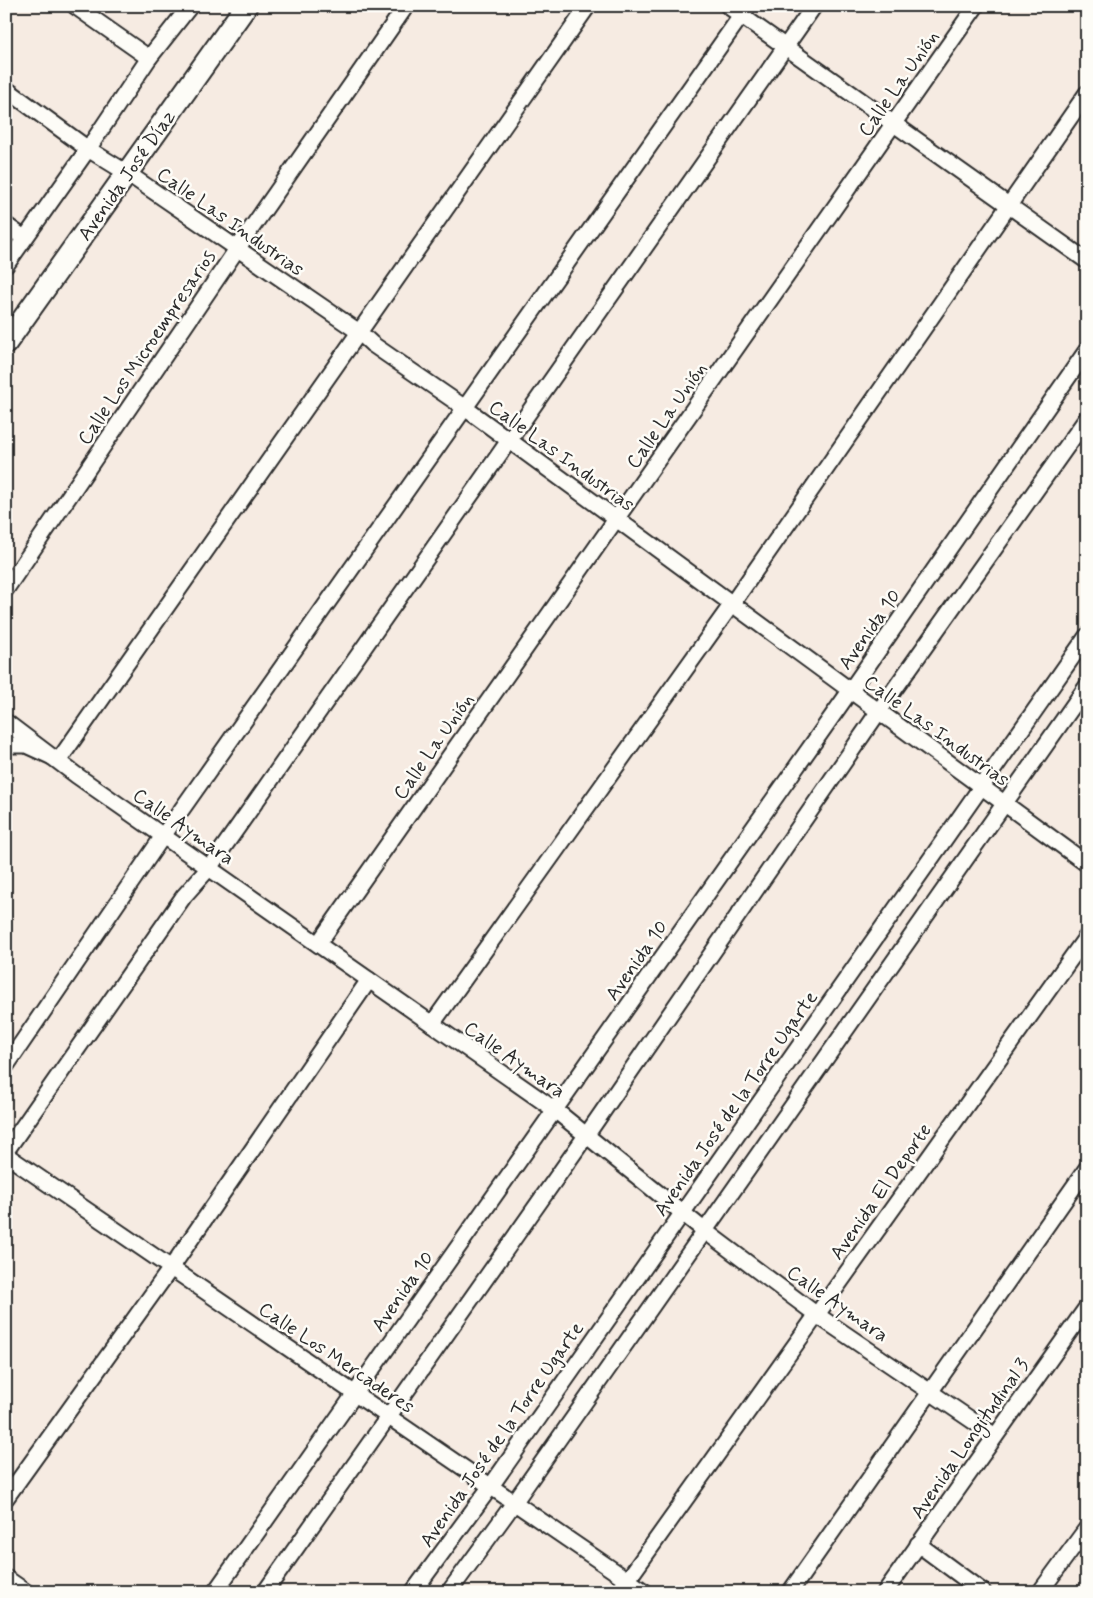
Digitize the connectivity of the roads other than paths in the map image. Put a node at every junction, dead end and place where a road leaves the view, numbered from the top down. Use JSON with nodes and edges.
{"nodes":[{"id":1,"x":75,"y":6,"type":"edge"},
{"id":2,"x":190,"y":6,"type":"edge"},
{"id":3,"x":406,"y":6,"type":"edge"},
{"id":4,"x":588,"y":6,"type":"edge"},
{"id":5,"x":728,"y":6,"type":"edge"},
{"id":6,"x":814,"y":6,"type":"edge"},
{"id":7,"x":976,"y":6,"type":"edge"},
{"id":8,"x":241,"y":8,"type":"edge"},
{"id":9,"x":744,"y":11,"type":"edge"},
{"id":10,"x":785,"y":47,"type":"junction"},
{"id":11,"x":149,"y":58,"type":"junction"},
{"id":12,"x":6,"y":89,"type":"edge"},
{"id":13,"x":1087,"y":93,"type":"edge"},
{"id":14,"x":893,"y":125,"type":"junction"},
{"id":15,"x":88,"y":149,"type":"junction"},
{"id":16,"x":127,"y":173,"type":"junction"},
{"id":17,"x":1007,"y":206,"type":"junction"},
{"id":18,"x":6,"y":225,"type":"edge"},
{"id":19,"x":24,"y":238,"type":"junction"},
{"id":20,"x":237,"y":249,"type":"junction"},
{"id":21,"x":1087,"y":261,"type":"edge"},
{"id":22,"x":6,"y":265,"type":"edge"},
{"id":23,"x":359,"y":332,"type":"junction"},
{"id":24,"x":7,"y":341,"type":"edge"},
{"id":25,"x":1087,"y":350,"type":"edge"},
{"id":26,"x":465,"y":408,"type":"junction"},
{"id":27,"x":1087,"y":418,"type":"edge"},
{"id":28,"x":509,"y":441,"type":"junction"},
{"id":29,"x":617,"y":520,"type":"junction"},
{"id":30,"x":6,"y":589,"type":"edge"},
{"id":31,"x":732,"y":604,"type":"junction"},
{"id":32,"x":1087,"y":636,"type":"edge"},
{"id":33,"x":1087,"y":686,"type":"edge"},
{"id":34,"x":850,"y":691,"type":"junction"},
{"id":35,"x":879,"y":712,"type":"junction"},
{"id":36,"x":6,"y":722,"type":"edge"},
{"id":37,"x":6,"y":745,"type":"edge"},
{"id":38,"x":59,"y":760,"type":"junction"},
{"id":39,"x":981,"y":787,"type":"junction"},
{"id":40,"x":1005,"y":804,"type":"junction"},
{"id":41,"x":163,"y":836,"type":"junction"},
{"id":42,"x":1087,"y":864,"type":"edge"},
{"id":43,"x":209,"y":868,"type":"junction"},
{"id":44,"x":1087,"y":936,"type":"edge"},
{"id":45,"x":318,"y":944,"type":"junction"},
{"id":46,"x":369,"y":980,"type":"junction"},
{"id":47,"x":432,"y":1024,"type":"junction"},
{"id":48,"x":6,"y":1066,"type":"edge"},
{"id":49,"x":554,"y":1110,"type":"junction"},
{"id":50,"x":586,"y":1135,"type":"junction"},
{"id":51,"x":6,"y":1153,"type":"edge"},
{"id":52,"x":1087,"y":1168,"type":"edge"},
{"id":53,"x":682,"y":1212,"type":"junction"},
{"id":54,"x":705,"y":1231,"type":"junction"},
{"id":55,"x":171,"y":1268,"type":"junction"},
{"id":56,"x":1087,"y":1307,"type":"edge"},
{"id":57,"x":817,"y":1315,"type":"junction"},
{"id":58,"x":930,"y":1392,"type":"junction"},
{"id":59,"x":354,"y":1393,"type":"junction"},
{"id":60,"x":388,"y":1416,"type":"junction"},
{"id":61,"x":995,"y":1436,"type":"junction"},
{"id":62,"x":491,"y":1486,"type":"junction"},
{"id":63,"x":6,"y":1498,"type":"edge"},
{"id":64,"x":515,"y":1502,"type":"junction"},
{"id":65,"x":1087,"y":1528,"type":"edge"},
{"id":66,"x":918,"y":1544,"type":"junction"},
{"id":67,"x":6,"y":1578,"type":"edge"},
{"id":68,"x":623,"y":1586,"type":"edge"},
{"id":69,"x":26,"y":1592,"type":"edge"},
{"id":70,"x":216,"y":1592,"type":"edge"},
{"id":71,"x":265,"y":1592,"type":"edge"},
{"id":72,"x":413,"y":1592,"type":"edge"},
{"id":73,"x":449,"y":1592,"type":"edge"},
{"id":74,"x":646,"y":1592,"type":"edge"},
{"id":75,"x":790,"y":1592,"type":"edge"},
{"id":76,"x":885,"y":1592,"type":"edge"},
{"id":77,"x":983,"y":1592,"type":"edge"},
{"id":78,"x":1040,"y":1592,"type":"edge"}],
"edges":[{"from":1,"to":11,"type":"street"},
{"from":2,"to":11,"type":"street"},
{"from":3,"to":20,"type":"street","name":"Calle Los Microempresarios"},
{"from":4,"to":23,"type":"street"},
{"from":5,"to":9,"type":"street"},
{"from":6,"to":10,"type":"street"},
{"from":7,"to":14,"type":"street","name":"Calle La Unión"},
{"from":8,"to":16,"type":"street","name":"Avenida José Díaz"},
{"from":9,"to":10,"type":"street"},
{"from":9,"to":26,"type":"street"},
{"from":10,"to":14,"type":"street"},
{"from":10,"to":28,"type":"street"},
{"from":11,"to":15,"type":"street"},
{"from":12,"to":15,"type":"street","name":"Calle Las Industrias"},
{"from":13,"to":17,"type":"street"},
{"from":14,"to":17,"type":"street"},
{"from":14,"to":29,"type":"street","name":"Calle La Unión"},
{"from":15,"to":16,"type":"street","name":"Calle Las Industrias"},
{"from":15,"to":19,"type":"street"},
{"from":16,"to":20,"type":"street","name":"Calle Las Industrias"},
{"from":16,"to":24,"type":"street","name":"Avenida José Díaz"},
{"from":17,"to":21,"type":"street"},
{"from":17,"to":31,"type":"street"},
{"from":18,"to":19,"type":"street"},
{"from":19,"to":22,"type":"street"},
{"from":20,"to":23,"type":"street","name":"Calle Las Industrias"},
{"from":20,"to":30,"type":"street","name":"Calle Los Microempresarios"},
{"from":23,"to":26,"type":"street","name":"Calle Las Industrias"},
{"from":23,"to":38,"type":"street"},
{"from":25,"to":34,"type":"street","name":"Avenida 10"},
{"from":26,"to":28,"type":"street","name":"Calle Las Industrias"},
{"from":26,"to":41,"type":"street"},
{"from":27,"to":35,"type":"street"},
{"from":28,"to":29,"type":"street","name":"Calle Las Industrias"},
{"from":28,"to":43,"type":"street"},
{"from":29,"to":31,"type":"street","name":"Calle Las Industrias"},
{"from":29,"to":45,"type":"street","name":"Calle La Unión"},
{"from":31,"to":34,"type":"street","name":"Calle Las Industrias"},
{"from":31,"to":47,"type":"street"},
{"from":32,"to":39,"type":"street","name":"Avenida José de la Torre Ugarte"},
{"from":33,"to":40,"type":"street"},
{"from":34,"to":35,"type":"street","name":"Calle Las Industrias"},
{"from":34,"to":49,"type":"street","name":"Avenida 10"},
{"from":35,"to":39,"type":"street","name":"Calle Las Industrias"},
{"from":35,"to":50,"type":"street"},
{"from":36,"to":38,"type":"street","name":"Calle Aymara"},
{"from":37,"to":38,"type":"street"},
{"from":38,"to":41,"type":"street","name":"Calle Aymara"},
{"from":39,"to":40,"type":"street","name":"Calle Las Industrias"},
{"from":39,"to":53,"type":"street","name":"Avenida José de la Torre Ugarte"},
{"from":40,"to":42,"type":"street","name":"Calle Las Industrias"},
{"from":40,"to":54,"type":"street"},
{"from":41,"to":43,"type":"street","name":"Calle Aymara"},
{"from":41,"to":48,"type":"street"},
{"from":43,"to":45,"type":"street","name":"Calle Aymara"},
{"from":43,"to":51,"type":"street"},
{"from":44,"to":57,"type":"street","name":"Avenida El Deporte"},
{"from":45,"to":46,"type":"street","name":"Calle Aymara"},
{"from":46,"to":47,"type":"street","name":"Calle Aymara"},
{"from":46,"to":55,"type":"street"},
{"from":47,"to":49,"type":"street","name":"Calle Aymara"},
{"from":49,"to":50,"type":"street","name":"Calle Aymara"},
{"from":49,"to":59,"type":"street","name":"Avenida 10"},
{"from":50,"to":53,"type":"street","name":"Calle Aymara"},
{"from":50,"to":60,"type":"street"},
{"from":51,"to":55,"type":"street","name":"Calle Los Mercaderes"},
{"from":52,"to":58,"type":"street"},
{"from":53,"to":54,"type":"street","name":"Calle Aymara"},
{"from":53,"to":62,"type":"street","name":"Avenida José de la Torre Ugarte"},
{"from":54,"to":57,"type":"street","name":"Calle Aymara"},
{"from":54,"to":64,"type":"street"},
{"from":55,"to":59,"type":"street","name":"Calle Los Mercaderes"},
{"from":55,"to":63,"type":"street"},
{"from":56,"to":61,"type":"street","name":"Avenida Longitudinal 3"},
{"from":57,"to":58,"type":"street","name":"Calle Aymara"},
{"from":57,"to":68,"type":"street","name":"Avenida El Deporte"},
{"from":58,"to":61,"type":"street","name":"Calle Aymara"},
{"from":58,"to":75,"type":"street"},
{"from":59,"to":60,"type":"street","name":"Calle Los Mercaderes"},
{"from":59,"to":70,"type":"street","name":"Avenida 10"},
{"from":60,"to":62,"type":"street","name":"Calle Los Mercaderes"},
{"from":60,"to":71,"type":"street"},
{"from":61,"to":66,"type":"street","name":"Avenida Longitudinal 3"},
{"from":62,"to":64,"type":"street","name":"Calle Los Mercaderes"},
{"from":62,"to":72,"type":"street","name":"Avenida José de la Torre Ugarte"},
{"from":64,"to":68,"type":"street","name":"Calle Los Mercaderes"},
{"from":64,"to":73,"type":"street"},
{"from":65,"to":78,"type":"street"},
{"from":66,"to":76,"type":"street","name":"Avenida Longitudinal 3"},
{"from":66,"to":77,"type":"street"},
{"from":67,"to":69,"type":"street"},
{"from":68,"to":74,"type":"street","name":"Calle Los Mercaderes"}]}
